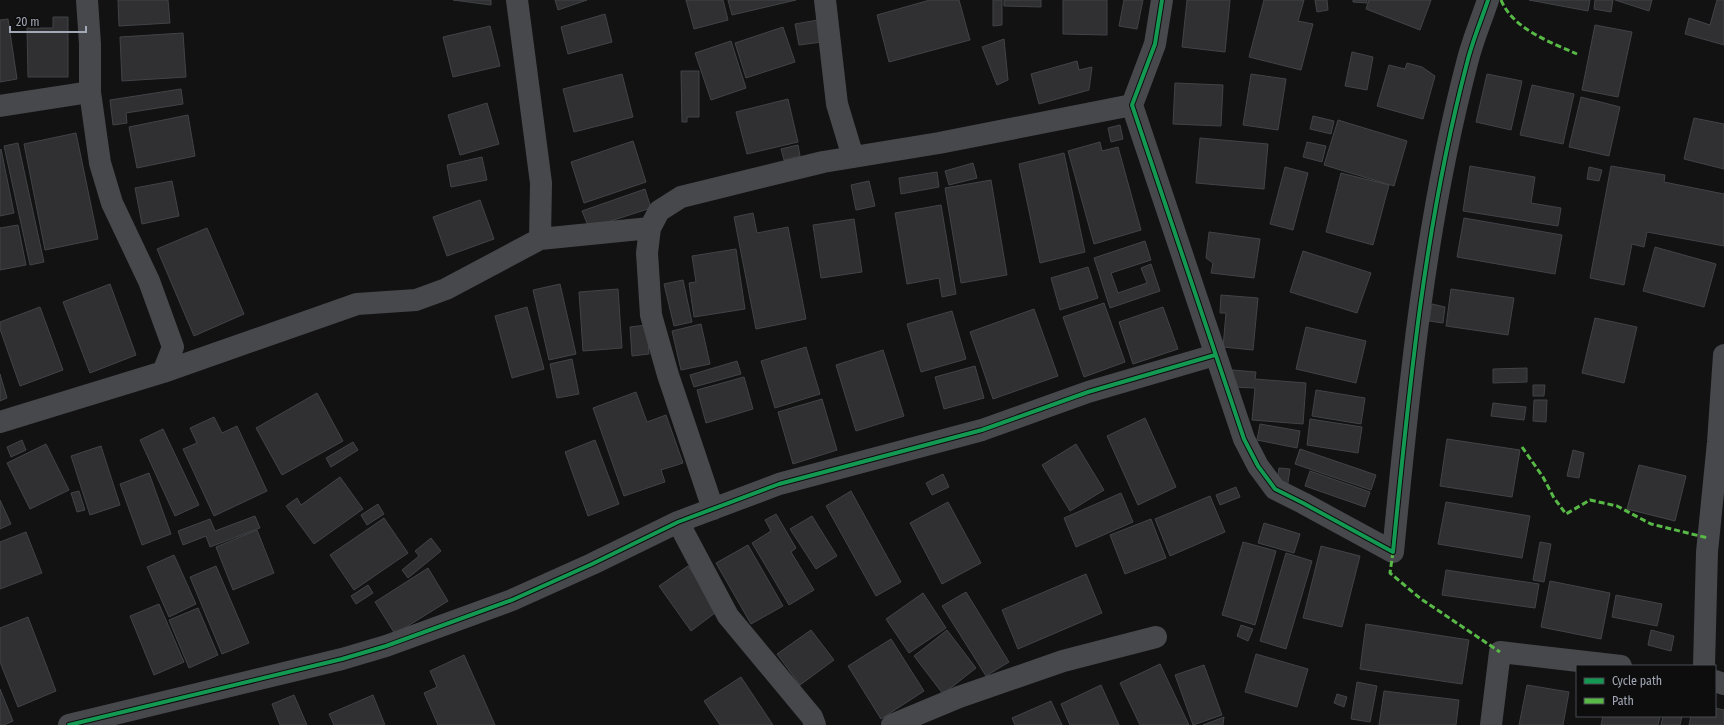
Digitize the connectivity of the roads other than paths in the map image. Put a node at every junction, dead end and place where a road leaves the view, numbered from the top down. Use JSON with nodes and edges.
{"nodes":[{"id":1,"x":86,"y":0,"type":"edge"},
{"id":2,"x":517,"y":0,"type":"edge"},
{"id":3,"x":825,"y":0,"type":"edge"},
{"id":4,"x":1162,"y":0,"type":"edge"},
{"id":5,"x":1488,"y":0,"type":"edge"},
{"id":6,"x":90,"y":92,"type":"junction"},
{"id":7,"x":1132,"y":105,"type":"junction"},
{"id":8,"x":0,"y":106,"type":"edge"},
{"id":9,"x":853,"y":157,"type":"junction"},
{"id":10,"x":650,"y":228,"type":"junction"},
{"id":11,"x":540,"y":239,"type":"junction"},
{"id":12,"x":1215,"y":355,"type":"junction"},
{"id":13,"x":1724,"y":355,"type":"edge"},
{"id":14,"x":164,"y":372,"type":"junction"},
{"id":15,"x":0,"y":422,"type":"edge"},
{"id":16,"x":712,"y":509,"type":"junction"},
{"id":17,"x":678,"y":522,"type":"junction"},
{"id":18,"x":1156,"y":638,"type":"dead end"},
{"id":19,"x":1612,"y":665,"type":"edge"},
{"id":20,"x":1704,"y":665,"type":"edge"},
{"id":21,"x":69,"y":725,"type":"edge"},
{"id":22,"x":815,"y":725,"type":"edge"},
{"id":23,"x":892,"y":725,"type":"edge"},
{"id":24,"x":1491,"y":725,"type":"edge"}],
"edges":[{"from":1,"to":6,"type":"street"},
{"from":2,"to":11,"type":"street"},
{"from":3,"to":9,"type":"street"},
{"from":4,"to":7,"type":"street"},
{"from":5,"to":12,"type":"street"},
{"from":6,"to":8,"type":"street"},
{"from":6,"to":14,"type":"street"},
{"from":7,"to":9,"type":"street"},
{"from":7,"to":12,"type":"street"},
{"from":9,"to":10,"type":"street"},
{"from":10,"to":11,"type":"street"},
{"from":10,"to":16,"type":"street"},
{"from":11,"to":14,"type":"street"},
{"from":12,"to":16,"type":"street"},
{"from":13,"to":20,"type":"street"},
{"from":14,"to":15,"type":"street"},
{"from":16,"to":17,"type":"street"},
{"from":17,"to":21,"type":"street"},
{"from":17,"to":22,"type":"street"},
{"from":18,"to":23,"type":"street"},
{"from":19,"to":24,"type":"street"}]}
